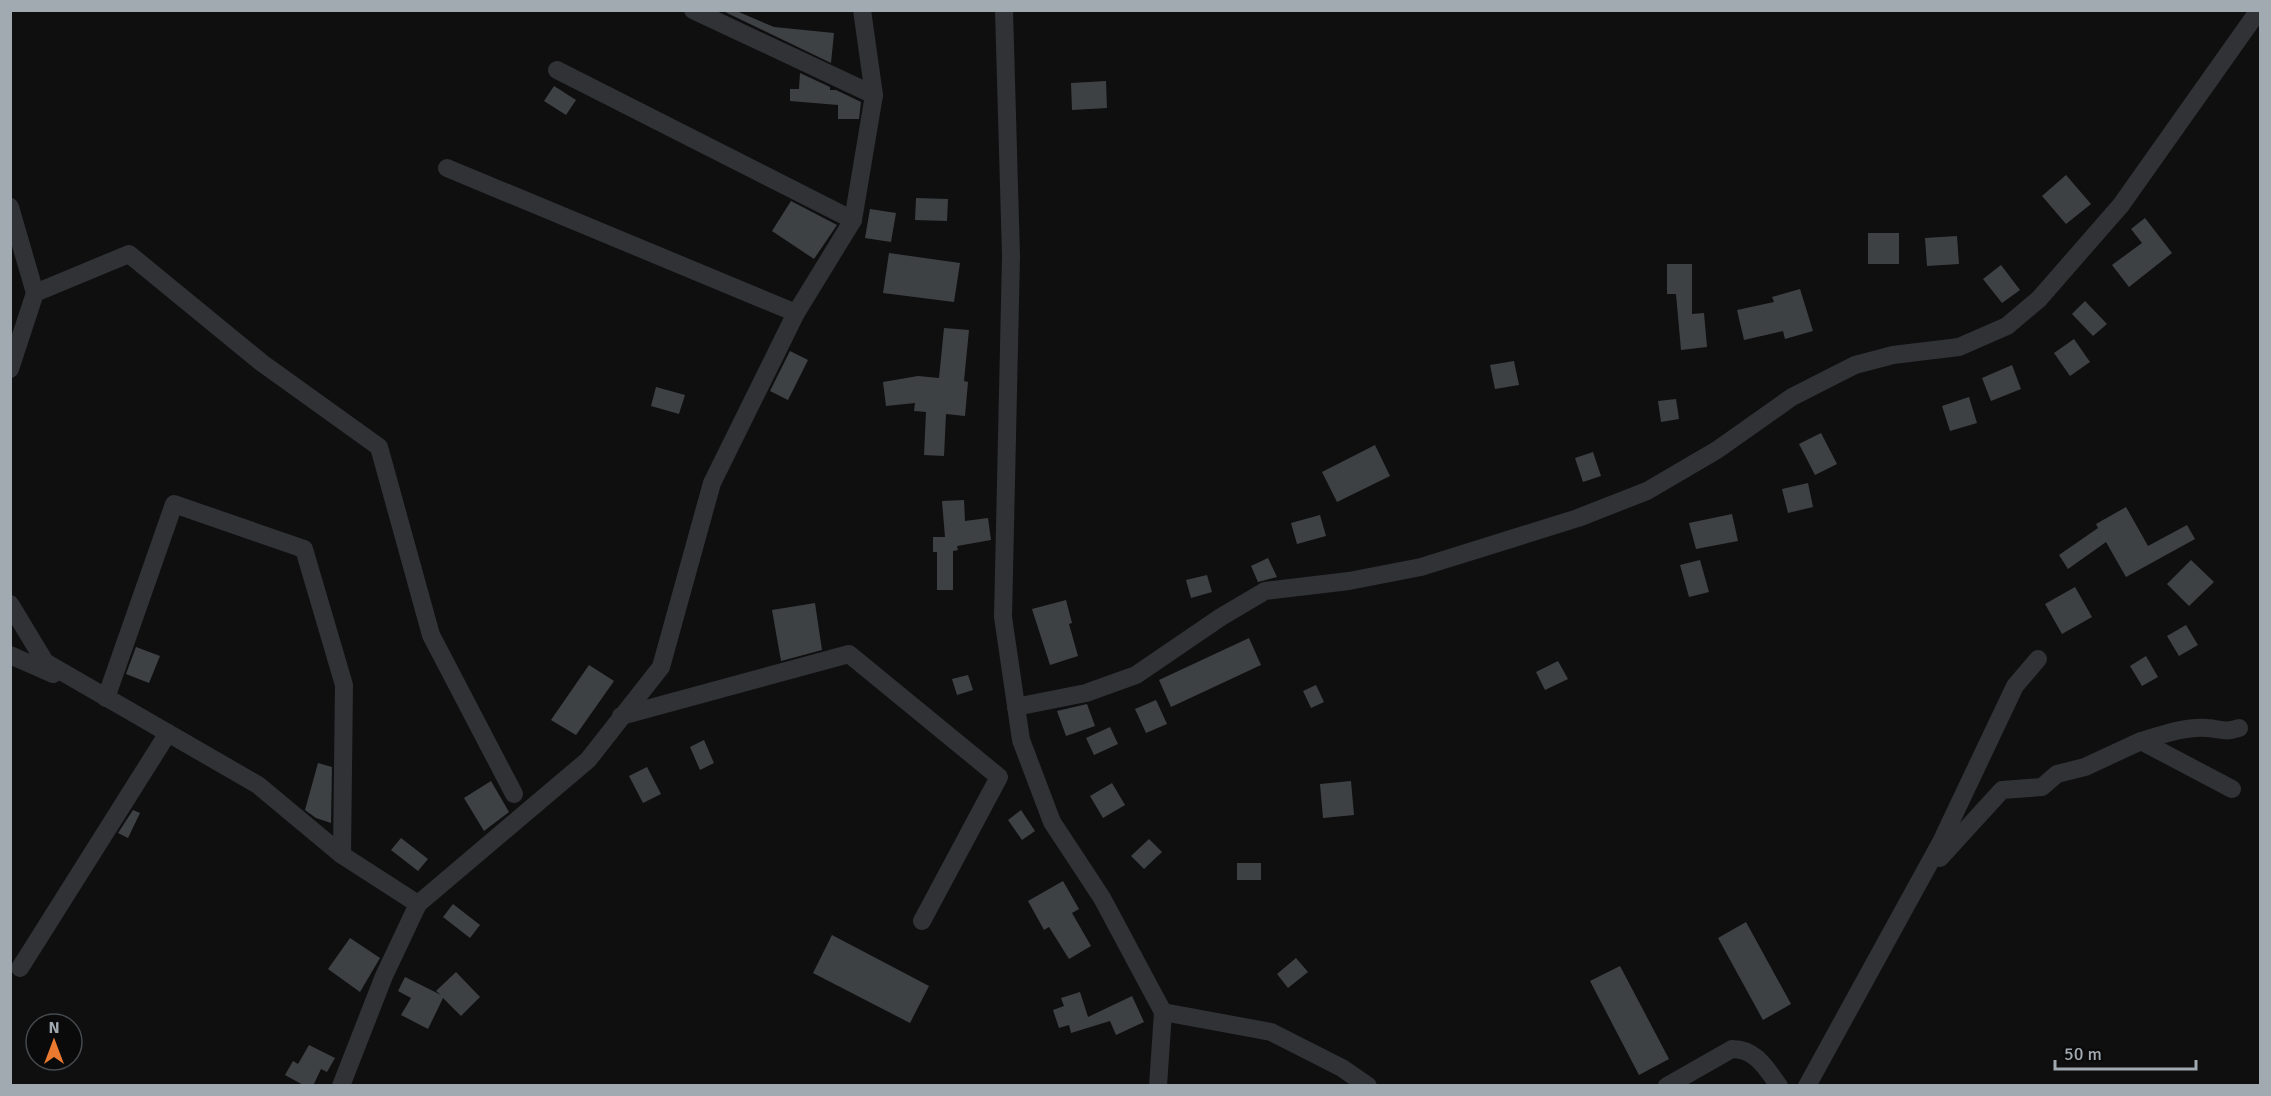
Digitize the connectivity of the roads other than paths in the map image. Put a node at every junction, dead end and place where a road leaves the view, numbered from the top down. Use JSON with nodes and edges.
{"nodes":[{"id":1,"x":693,"y":10,"type":"edge"},
{"id":2,"x":862,"y":10,"type":"edge"},
{"id":3,"x":1004,"y":10,"type":"edge"},
{"id":4,"x":2259,"y":10,"type":"edge"},
{"id":5,"x":557,"y":69,"type":"dead end"},
{"id":6,"x":874,"y":95,"type":"junction"},
{"id":7,"x":447,"y":168,"type":"dead end"},
{"id":8,"x":10,"y":207,"type":"edge"},
{"id":9,"x":853,"y":220,"type":"junction"},
{"id":10,"x":35,"y":293,"type":"junction"},
{"id":11,"x":796,"y":313,"type":"junction"},
{"id":12,"x":10,"y":369,"type":"edge"},
{"id":13,"x":10,"y":604,"type":"edge"},
{"id":14,"x":10,"y":655,"type":"edge"},
{"id":15,"x":2038,"y":659,"type":"dead end"},
{"id":16,"x":106,"y":698,"type":"junction"},
{"id":17,"x":1016,"y":707,"type":"junction"},
{"id":18,"x":621,"y":716,"type":"junction"},
{"id":19,"x":2239,"y":728,"type":"dead end"},
{"id":20,"x":168,"y":733,"type":"junction"},
{"id":21,"x":2141,"y":741,"type":"junction"},
{"id":22,"x":2232,"y":789,"type":"dead end"},
{"id":23,"x":514,"y":794,"type":"dead end"},
{"id":24,"x":342,"y":855,"type":"junction"},
{"id":25,"x":1918,"y":881,"type":"junction"},
{"id":26,"x":418,"y":904,"type":"junction"},
{"id":27,"x":922,"y":921,"type":"dead end"},
{"id":28,"x":20,"y":968,"type":"dead end"},
{"id":29,"x":1163,"y":1012,"type":"junction"},
{"id":30,"x":341,"y":1086,"type":"edge"},
{"id":31,"x":1158,"y":1086,"type":"edge"},
{"id":32,"x":1368,"y":1086,"type":"edge"},
{"id":33,"x":1667,"y":1086,"type":"edge"},
{"id":34,"x":1779,"y":1086,"type":"edge"},
{"id":35,"x":1807,"y":1086,"type":"edge"}],
"edges":[{"from":1,"to":6,"type":"street"},
{"from":2,"to":6,"type":"street"},
{"from":3,"to":17,"type":"street"},
{"from":4,"to":17,"type":"street"},
{"from":5,"to":9,"type":"street"},
{"from":6,"to":9,"type":"street"},
{"from":7,"to":11,"type":"street"},
{"from":8,"to":10,"type":"street"},
{"from":9,"to":11,"type":"street"},
{"from":10,"to":12,"type":"street"},
{"from":10,"to":23,"type":"street"},
{"from":11,"to":18,"type":"street"},
{"from":13,"to":16,"type":"street"},
{"from":14,"to":16,"type":"street"},
{"from":15,"to":25,"type":"street"},
{"from":16,"to":20,"type":"street"},
{"from":16,"to":24,"type":"street"},
{"from":17,"to":29,"type":"street"},
{"from":18,"to":26,"type":"street"},
{"from":18,"to":27,"type":"street"},
{"from":19,"to":21,"type":"street"},
{"from":20,"to":24,"type":"street"},
{"from":20,"to":28,"type":"street"},
{"from":21,"to":22,"type":"street"},
{"from":21,"to":25,"type":"street"},
{"from":24,"to":26,"type":"street"},
{"from":25,"to":35,"type":"street"},
{"from":26,"to":30,"type":"street"},
{"from":29,"to":31,"type":"street"},
{"from":29,"to":32,"type":"street"},
{"from":33,"to":34,"type":"street"}]}
